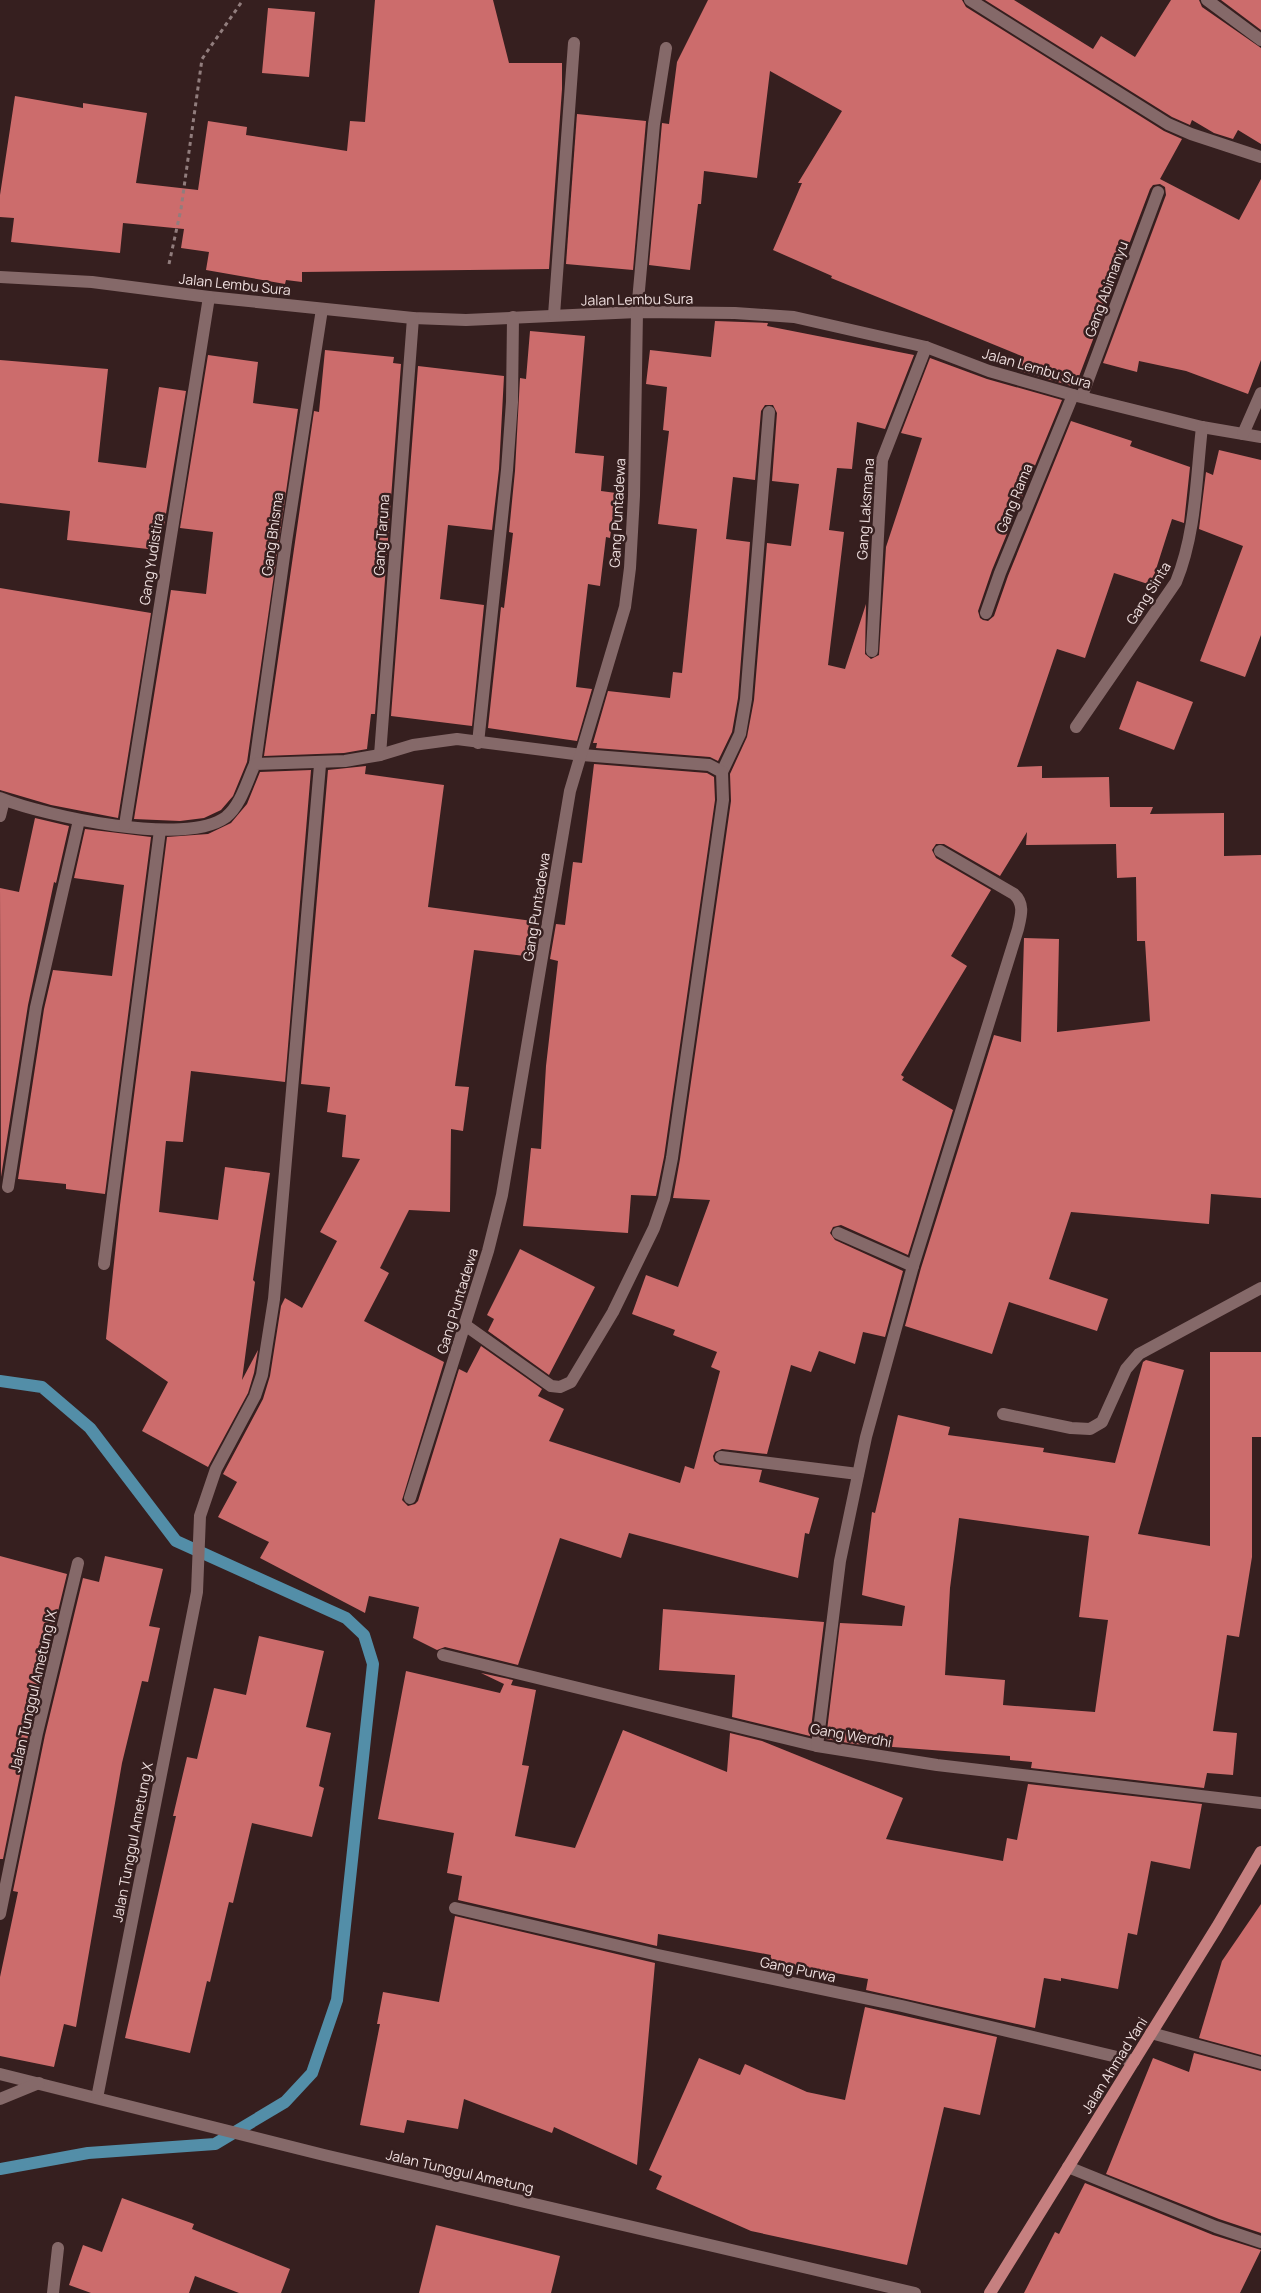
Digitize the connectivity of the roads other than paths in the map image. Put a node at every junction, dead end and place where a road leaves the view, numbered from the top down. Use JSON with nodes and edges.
{"nodes":[{"id":1,"x":970,"y":0,"type":"edge"},
{"id":2,"x":1207,"y":0,"type":"edge"},
{"id":3,"x":1261,"y":40,"type":"edge"},
{"id":4,"x":574,"y":43,"type":"dead end"},
{"id":5,"x":666,"y":48,"type":"dead end"},
{"id":6,"x":1261,"y":157,"type":"edge"},
{"id":7,"x":1158,"y":192,"type":"dead end"},
{"id":8,"x":0,"y":277,"type":"edge"},
{"id":9,"x":0,"y":281,"type":"edge"},
{"id":10,"x":209,"y":297,"type":"junction"},
{"id":11,"x":322,"y":309,"type":"junction"},
{"id":12,"x":637,"y":312,"type":"junction"},
{"id":13,"x":554,"y":315,"type":"junction"},
{"id":14,"x":513,"y":317,"type":"junction"},
{"id":15,"x":413,"y":318,"type":"junction"},
{"id":16,"x":926,"y":348,"type":"junction"},
{"id":17,"x":1261,"y":393,"type":"edge"},
{"id":18,"x":1077,"y":396,"type":"junction"},
{"id":19,"x":769,"y":412,"type":"dead end"},
{"id":20,"x":1202,"y":427,"type":"junction"},
{"id":21,"x":1243,"y":434,"type":"junction"},
{"id":22,"x":1261,"y":436,"type":"edge"},
{"id":23,"x":986,"y":614,"type":"dead end"},
{"id":24,"x":872,"y":651,"type":"dead end"},
{"id":25,"x":1076,"y":727,"type":"dead end"},
{"id":26,"x":478,"y":743,"type":"junction"},
{"id":27,"x":380,"y":755,"type":"junction"},
{"id":28,"x":582,"y":755,"type":"junction"},
{"id":29,"x":255,"y":764,"type":"junction"},
{"id":30,"x":320,"y":765,"type":"dead end"},
{"id":31,"x":722,"y":772,"type":"junction"},
{"id":32,"x":2,"y":799,"type":"edge"},
{"id":33,"x":0,"y":816,"type":"edge"},
{"id":34,"x":80,"y":820,"type":"junction"},
{"id":35,"x":124,"y":825,"type":"junction"},
{"id":36,"x":160,"y":830,"type":"junction"},
{"id":37,"x":940,"y":851,"type":"dead end"},
{"id":38,"x":8,"y":1187,"type":"dead end"},
{"id":39,"x":838,"y":1233,"type":"dead end"},
{"id":40,"x":104,"y":1264,"type":"dead end"},
{"id":41,"x":913,"y":1266,"type":"junction"},
{"id":42,"x":1261,"y":1288,"type":"edge"},
{"id":43,"x":465,"y":1325,"type":"junction"},
{"id":44,"x":1003,"y":1414,"type":"dead end"},
{"id":45,"x":721,"y":1457,"type":"dead end"},
{"id":46,"x":858,"y":1474,"type":"junction"},
{"id":47,"x":410,"y":1498,"type":"dead end"},
{"id":48,"x":78,"y":1563,"type":"dead end"},
{"id":49,"x":443,"y":1655,"type":"dead end"},
{"id":50,"x":816,"y":1746,"type":"junction"},
{"id":51,"x":1261,"y":1802,"type":"edge"},
{"id":52,"x":1261,"y":1852,"type":"edge"},
{"id":53,"x":455,"y":1908,"type":"dead end"},
{"id":54,"x":0,"y":1914,"type":"edge"},
{"id":55,"x":1151,"y":2033,"type":"junction"},
{"id":56,"x":1134,"y":2061,"type":"junction"},
{"id":57,"x":1261,"y":2063,"type":"edge"},
{"id":58,"x":0,"y":2074,"type":"edge"},
{"id":59,"x":39,"y":2083,"type":"junction"},
{"id":60,"x":97,"y":2098,"type":"junction"},
{"id":61,"x":0,"y":2099,"type":"edge"},
{"id":62,"x":1068,"y":2167,"type":"junction"},
{"id":63,"x":1261,"y":2242,"type":"edge"},
{"id":64,"x":58,"y":2248,"type":"dead end"},
{"id":65,"x":53,"y":2293,"type":"edge"},
{"id":66,"x":915,"y":2293,"type":"edge"},
{"id":67,"x":990,"y":2293,"type":"edge"}],
"edges":[{"from":1,"to":6,"type":"street"},
{"from":2,"to":3,"type":"street"},
{"from":4,"to":13,"type":"street"},
{"from":5,"to":12,"type":"street","name":"Gang Puntadewa"},
{"from":7,"to":18,"type":"street","name":"Gang Abimanyu"},
{"from":8,"to":9,"type":"street"},
{"from":8,"to":10,"type":"street","name":"Jalan Lembu Sura"},
{"from":10,"to":11,"type":"street","name":"Jalan Lembu Sura"},
{"from":10,"to":35,"type":"street","name":"Gang Yudistira"},
{"from":11,"to":15,"type":"street","name":"Jalan Lembu Sura"},
{"from":11,"to":29,"type":"street","name":"Gang Bhisma"},
{"from":12,"to":13,"type":"street","name":"Jalan Lembu Sura"},
{"from":12,"to":16,"type":"street","name":"Jalan Lembu Sura"},
{"from":12,"to":28,"type":"street","name":"Gang Puntadewa"},
{"from":13,"to":14,"type":"street","name":"Jalan Lembu Sura"},
{"from":14,"to":15,"type":"street","name":"Jalan Lembu Sura"},
{"from":14,"to":26,"type":"street"},
{"from":15,"to":27,"type":"street","name":"Gang Taruna"},
{"from":16,"to":18,"type":"street","name":"Jalan Lembu Sura"},
{"from":16,"to":24,"type":"street","name":"Gang Laksmana"},
{"from":17,"to":21,"type":"street"},
{"from":18,"to":20,"type":"street","name":"Jalan Lembu Sura"},
{"from":18,"to":23,"type":"street","name":"Gang Rama"},
{"from":19,"to":31,"type":"street"},
{"from":20,"to":21,"type":"street","name":"Jalan Lembu Sura"},
{"from":20,"to":25,"type":"street","name":"Gang Sinta"},
{"from":21,"to":22,"type":"street","name":"Jalan Lembu Sura"},
{"from":26,"to":27,"type":"street"},
{"from":26,"to":28,"type":"street"},
{"from":27,"to":29,"type":"street"},
{"from":28,"to":31,"type":"street"},
{"from":28,"to":43,"type":"street","name":"Gang Puntadewa"},
{"from":29,"to":36,"type":"street","name":"Gang Bhisma"},
{"from":30,"to":60,"type":"street","name":"Jalan Tunggul Ametung X"},
{"from":31,"to":43,"type":"street"},
{"from":32,"to":33,"type":"street"},
{"from":32,"to":34,"type":"street","name":"Gang Bhisma"},
{"from":34,"to":35,"type":"street","name":"Gang Bhisma"},
{"from":34,"to":38,"type":"street"},
{"from":35,"to":36,"type":"street","name":"Gang Bhisma"},
{"from":36,"to":40,"type":"street"},
{"from":37,"to":41,"type":"street"},
{"from":39,"to":41,"type":"street"},
{"from":41,"to":46,"type":"street"},
{"from":42,"to":44,"type":"street"},
{"from":43,"to":47,"type":"street","name":"Gang Puntadewa"},
{"from":45,"to":46,"type":"street"},
{"from":46,"to":50,"type":"street"},
{"from":48,"to":54,"type":"street","name":"Jalan Tunggul Ametung IX"},
{"from":49,"to":50,"type":"street","name":"Gang Werdhi"},
{"from":50,"to":51,"type":"street","name":"Gang Werdhi"},
{"from":52,"to":55,"type":"main road","name":"Jalan Ahmad Yani"},
{"from":53,"to":56,"type":"street","name":"Gang Purwa"},
{"from":55,"to":56,"type":"main road","name":"Jalan Ahmad Yani"},
{"from":55,"to":57,"type":"street"},
{"from":56,"to":62,"type":"main road","name":"Jalan Ahmad Yani"},
{"from":58,"to":59,"type":"street","name":"Jalan Tunggul Ametung"},
{"from":59,"to":60,"type":"street","name":"Jalan Tunggul Ametung"},
{"from":59,"to":61,"type":"street"},
{"from":60,"to":66,"type":"street","name":"Jalan Tunggul Ametung"},
{"from":62,"to":63,"type":"street"},
{"from":62,"to":67,"type":"main road","name":"Jalan Ahmad Yani"},
{"from":64,"to":65,"type":"street"}]}
